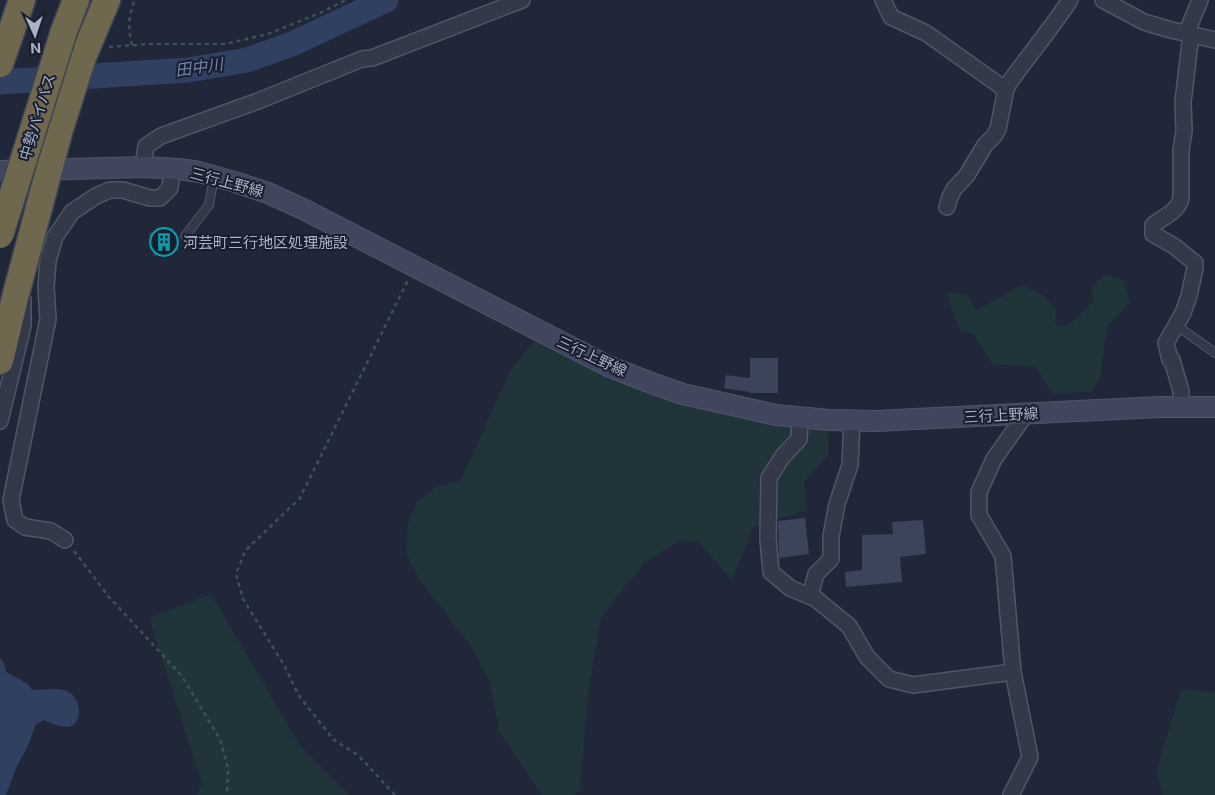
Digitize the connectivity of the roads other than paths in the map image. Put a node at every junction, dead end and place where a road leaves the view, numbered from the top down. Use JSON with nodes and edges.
{"nodes":[{"id":1,"x":22,"y":0,"type":"edge"},
{"id":2,"x":76,"y":0,"type":"edge"},
{"id":3,"x":107,"y":0,"type":"edge"},
{"id":4,"x":522,"y":0,"type":"edge"},
{"id":5,"x":884,"y":0,"type":"edge"},
{"id":6,"x":1070,"y":0,"type":"edge"},
{"id":7,"x":1102,"y":0,"type":"edge"},
{"id":8,"x":1200,"y":0,"type":"edge"},
{"id":9,"x":1188,"y":34,"type":"junction"},
{"id":10,"x":1215,"y":40,"type":"edge"},
{"id":11,"x":0,"y":64,"type":"edge"},
{"id":12,"x":1006,"y":88,"type":"junction"},
{"id":13,"x":143,"y":167,"type":"junction"},
{"id":14,"x":172,"y":169,"type":"junction"},
{"id":15,"x":49,"y":170,"type":"junction"},
{"id":16,"x":0,"y":171,"type":"edge"},
{"id":17,"x":214,"y":177,"type":"junction"},
{"id":18,"x":947,"y":207,"type":"dead end"},
{"id":19,"x":0,"y":235,"type":"edge"},
{"id":20,"x":185,"y":236,"type":"dead end"},
{"id":21,"x":20,"y":280,"type":"junction"},
{"id":22,"x":1176,"y":325,"type":"junction"},
{"id":23,"x":1215,"y":354,"type":"edge"},
{"id":24,"x":0,"y":361,"type":"edge"},
{"id":25,"x":1215,"y":407,"type":"edge"},
{"id":26,"x":1182,"y":408,"type":"junction"},
{"id":27,"x":1026,"y":414,"type":"junction"},
{"id":28,"x":800,"y":418,"type":"junction"},
{"id":29,"x":0,"y":421,"type":"edge"},
{"id":30,"x":852,"y":421,"type":"junction"},
{"id":31,"x":65,"y":540,"type":"road end"},
{"id":32,"x":810,"y":596,"type":"junction"},
{"id":33,"x":1013,"y":672,"type":"junction"},
{"id":34,"x":1011,"y":795,"type":"edge"}],
"edges":[{"from":1,"to":11,"type":"highway"},
{"from":2,"to":19,"type":"highway","name":"中勢バイパス","bridge":true},
{"from":3,"to":15,"type":"highway"},
{"from":4,"to":13,"type":"street"},
{"from":5,"to":12,"type":"street"},
{"from":6,"to":12,"type":"street"},
{"from":7,"to":9,"type":"street"},
{"from":8,"to":9,"type":"street"},
{"from":9,"to":10,"type":"street"},
{"from":9,"to":22,"type":"street"},
{"from":12,"to":18,"type":"street"},
{"from":13,"to":14,"type":"main road","name":"三行上野線"},
{"from":13,"to":15,"type":"main road","name":"三行上野線"},
{"from":14,"to":17,"type":"main road","name":"三行上野線"},
{"from":14,"to":31,"type":"street"},
{"from":15,"to":16,"type":"main road","name":"三行上野線"},
{"from":15,"to":21,"type":"highway"},
{"from":17,"to":20,"type":"lane"},
{"from":17,"to":28,"type":"main road","name":"三行上野線"},
{"from":21,"to":24,"type":"highway"},
{"from":21,"to":29,"type":"street"},
{"from":22,"to":23,"type":"lane"},
{"from":22,"to":26,"type":"street"},
{"from":25,"to":26,"type":"main road","name":"三行上野線"},
{"from":26,"to":27,"type":"main road","name":"三行上野線"},
{"from":27,"to":30,"type":"main road","name":"三行上野線"},
{"from":27,"to":33,"type":"street"},
{"from":28,"to":30,"type":"main road","name":"三行上野線"},
{"from":28,"to":32,"type":"street"},
{"from":30,"to":32,"type":"street"},
{"from":32,"to":33,"type":"street"},
{"from":33,"to":34,"type":"street"}]}
